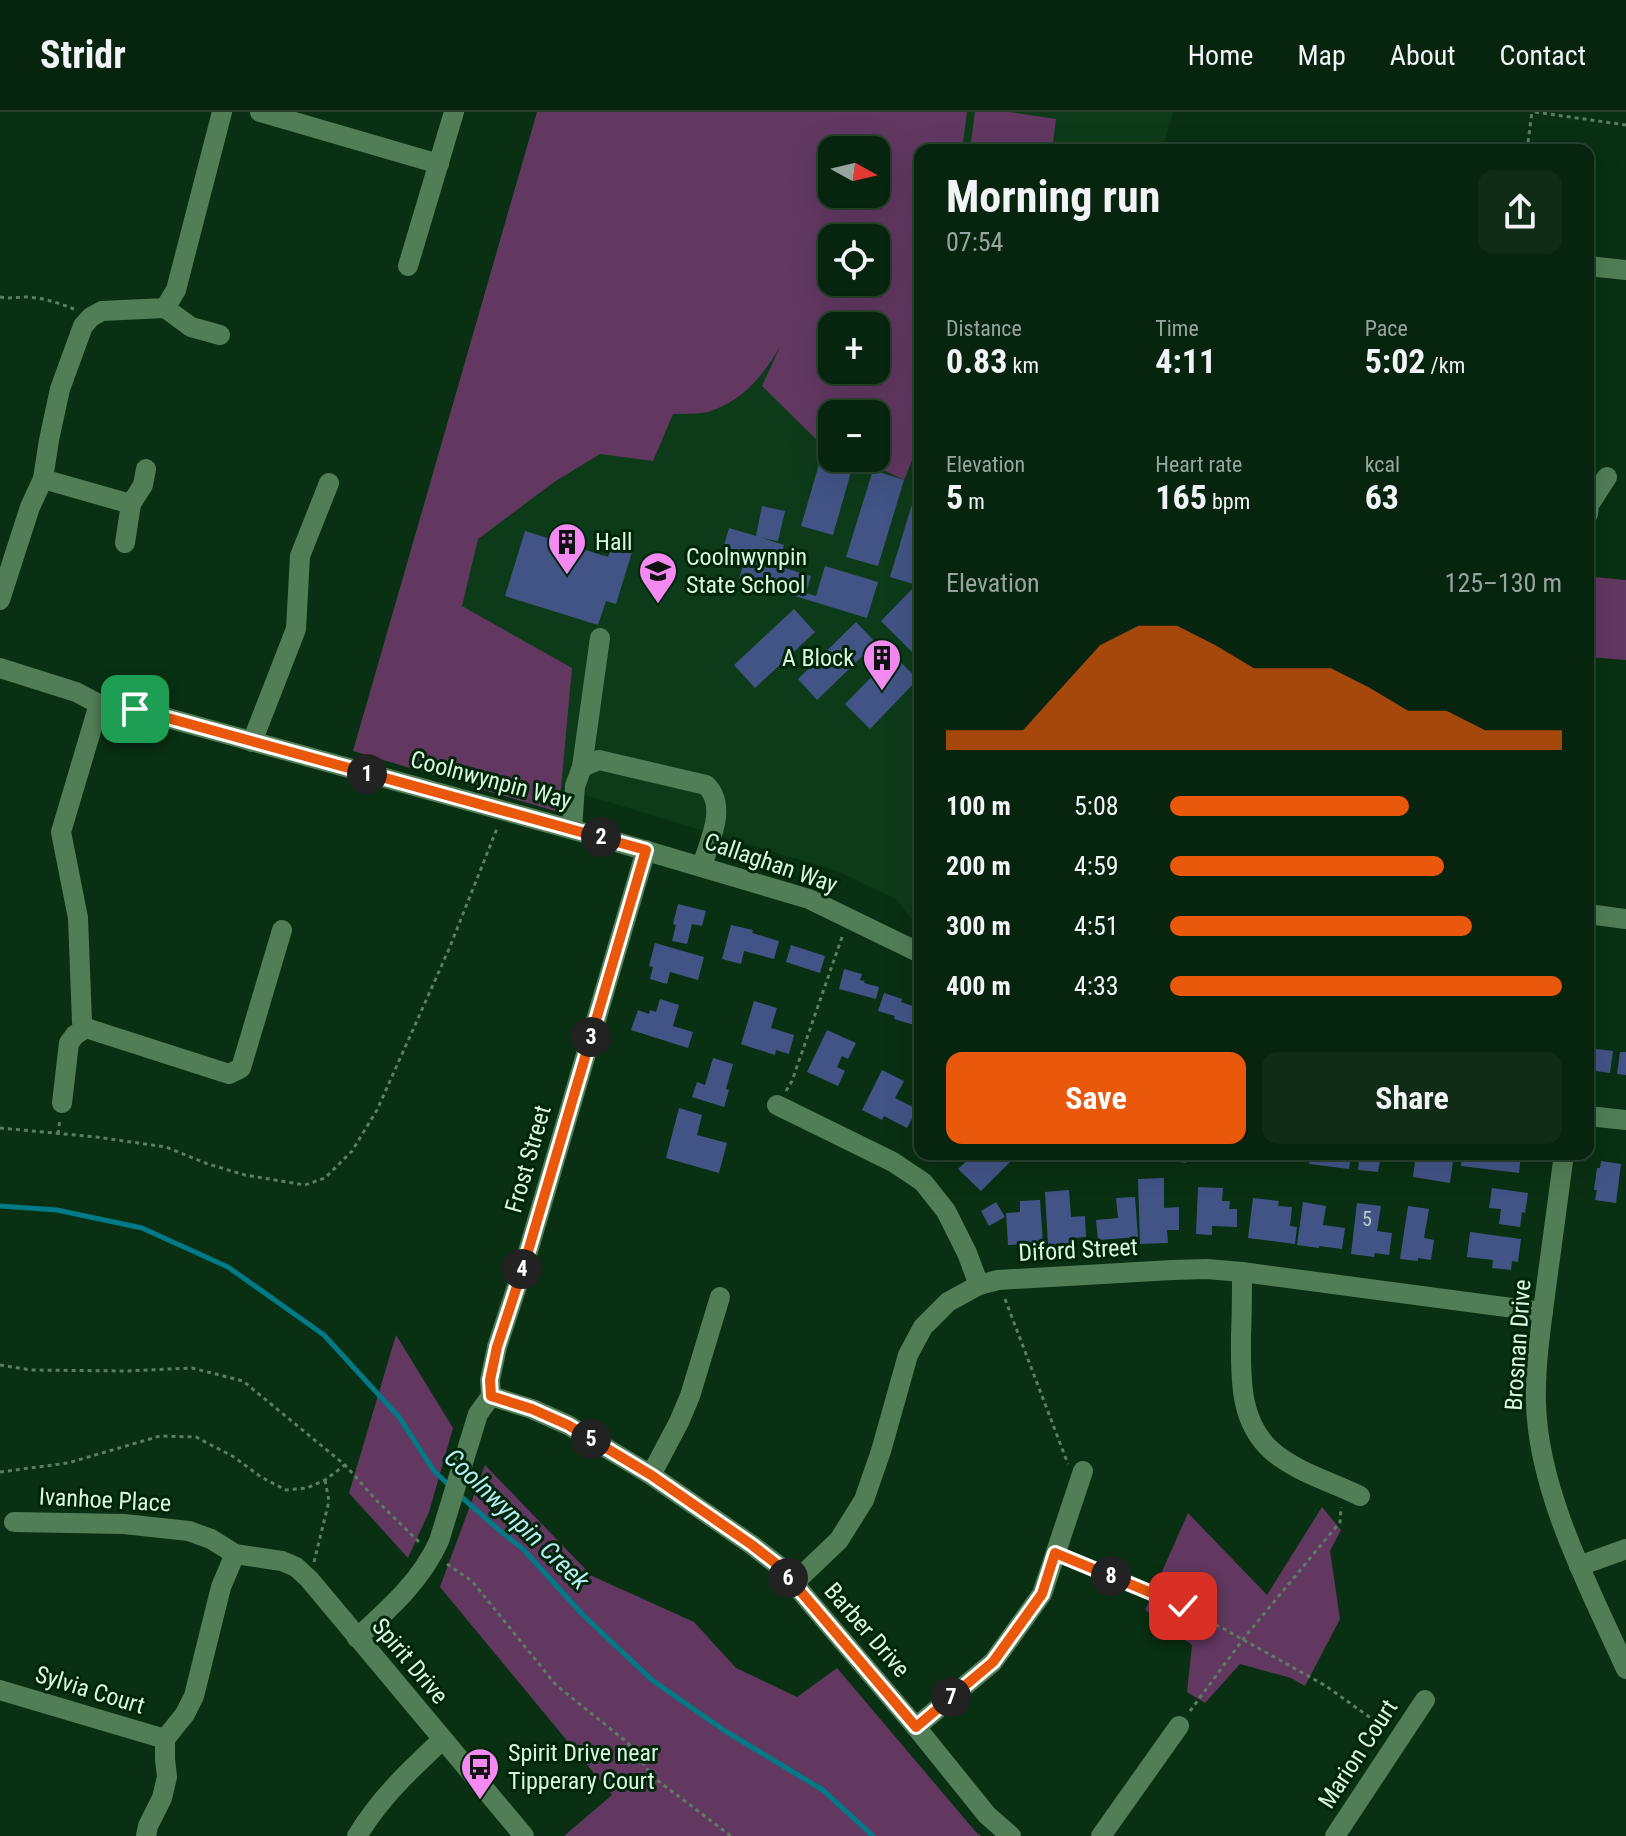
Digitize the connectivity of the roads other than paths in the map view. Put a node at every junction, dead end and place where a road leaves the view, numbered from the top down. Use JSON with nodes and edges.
{"nodes":[{"id":1,"x":222,"y":112,"type":"edge"},
{"id":2,"x":260,"y":112,"type":"edge"},
{"id":3,"x":454,"y":112,"type":"edge"},
{"id":4,"x":439,"y":164,"type":"junction"},
{"id":5,"x":408,"y":266,"type":"dead end"},
{"id":6,"x":1594,"y":267,"type":"edge"},
{"id":7,"x":1626,"y":270,"type":"edge"},
{"id":8,"x":165,"y":308,"type":"junction"},
{"id":9,"x":220,"y":335,"type":"dead end"},
{"id":10,"x":146,"y":469,"type":"dead end"},
{"id":11,"x":1607,"y":477,"type":"dead end"},
{"id":12,"x":43,"y":479,"type":"junction"},
{"id":13,"x":329,"y":483,"type":"dead end"},
{"id":14,"x":1594,"y":497,"type":"edge"},
{"id":15,"x":131,"y":504,"type":"junction"},
{"id":16,"x":125,"y":543,"type":"dead end"},
{"id":17,"x":0,"y":600,"type":"edge"},
{"id":18,"x":600,"y":638,"type":"dead end"},
{"id":19,"x":0,"y":668,"type":"edge"},
{"id":20,"x":99,"y":704,"type":"junction"},
{"id":21,"x":252,"y":742,"type":"junction"},
{"id":22,"x":582,"y":767,"type":"junction"},
{"id":23,"x":572,"y":829,"type":"junction"},
{"id":24,"x":646,"y":850,"type":"junction"},
{"id":25,"x":702,"y":866,"type":"junction"},
{"id":26,"x":1594,"y":915,"type":"edge"},
{"id":27,"x":1626,"y":919,"type":"edge"},
{"id":28,"x":282,"y":930,"type":"dead end"},
{"id":29,"x":914,"y":950,"type":"edge"},
{"id":30,"x":86,"y":1028,"type":"junction"},
{"id":31,"x":62,"y":1103,"type":"dead end"},
{"id":32,"x":777,"y":1105,"type":"road end"},
{"id":33,"x":1594,"y":1117,"type":"edge"},
{"id":34,"x":1626,"y":1120,"type":"edge"},
{"id":35,"x":1563,"y":1160,"type":"edge"},
{"id":36,"x":1242,"y":1272,"type":"junction"},
{"id":37,"x":989,"y":1283,"type":"junction"},
{"id":38,"x":720,"y":1297,"type":"dead end"},
{"id":39,"x":1543,"y":1312,"type":"junction"},
{"id":40,"x":491,"y":1396,"type":"junction"},
{"id":41,"x":1083,"y":1471,"type":"road end"},
{"id":42,"x":651,"y":1475,"type":"junction"},
{"id":43,"x":1352,"y":1492,"type":"road end"},
{"id":44,"x":14,"y":1522,"type":"dead end"},
{"id":45,"x":1626,"y":1549,"type":"edge"},
{"id":46,"x":235,"y":1554,"type":"junction"},
{"id":47,"x":1579,"y":1566,"type":"junction"},
{"id":48,"x":793,"y":1584,"type":"junction"},
{"id":49,"x":357,"y":1638,"type":"junction"},
{"id":50,"x":1626,"y":1669,"type":"edge"},
{"id":51,"x":0,"y":1690,"type":"edge"},
{"id":52,"x":1425,"y":1700,"type":"dead end"},
{"id":53,"x":1179,"y":1726,"type":"road end"},
{"id":54,"x":916,"y":1727,"type":"junction"},
{"id":55,"x":165,"y":1739,"type":"junction"},
{"id":56,"x":442,"y":1740,"type":"junction"},
{"id":57,"x":146,"y":1836,"type":"edge"},
{"id":58,"x":357,"y":1836,"type":"edge"},
{"id":59,"x":524,"y":1836,"type":"edge"},
{"id":60,"x":1011,"y":1836,"type":"edge"},
{"id":61,"x":1101,"y":1836,"type":"edge"},
{"id":62,"x":1335,"y":1836,"type":"edge"}],
"edges":[{"from":1,"to":8,"type":"street"},
{"from":2,"to":4,"type":"street"},
{"from":3,"to":4,"type":"street"},
{"from":4,"to":5,"type":"street"},
{"from":6,"to":7,"type":"street"},
{"from":8,"to":9,"type":"street"},
{"from":8,"to":12,"type":"street"},
{"from":10,"to":15,"type":"street"},
{"from":11,"to":14,"type":"street"},
{"from":12,"to":15,"type":"street"},
{"from":12,"to":17,"type":"street"},
{"from":13,"to":21,"type":"street"},
{"from":15,"to":16,"type":"street"},
{"from":18,"to":22,"type":"street"},
{"from":19,"to":20,"type":"street","name":"Coolnwynpin Way"},
{"from":20,"to":21,"type":"street","name":"Coolnwynpin Way"},
{"from":20,"to":30,"type":"street"},
{"from":21,"to":23,"type":"street","name":"Coolnwynpin Way"},
{"from":22,"to":23,"type":"street"},
{"from":22,"to":25,"type":"street"},
{"from":23,"to":24,"type":"street","name":"Coolnwynpin Way"},
{"from":24,"to":25,"type":"street","name":"Callaghan Way"},
{"from":24,"to":40,"type":"street","name":"Frost Street"},
{"from":25,"to":29,"type":"street","name":"Callaghan Way"},
{"from":26,"to":27,"type":"street"},
{"from":28,"to":30,"type":"street"},
{"from":30,"to":31,"type":"street"},
{"from":32,"to":37,"type":"street"},
{"from":33,"to":34,"type":"street"},
{"from":35,"to":39,"type":"street","name":"Brosnan Drive"},
{"from":36,"to":37,"type":"street","name":"Diford Street"},
{"from":36,"to":39,"type":"street","name":"Diford Street"},
{"from":36,"to":43,"type":"street"},
{"from":37,"to":48,"type":"street","name":"Diford Street"},
{"from":38,"to":42,"type":"street"},
{"from":39,"to":47,"type":"street","name":"Brosnan Drive"},
{"from":40,"to":42,"type":"street","name":"Barber Drive"},
{"from":40,"to":49,"type":"street","name":"Frost Street"},
{"from":41,"to":54,"type":"street"},
{"from":42,"to":48,"type":"street","name":"Barber Drive"},
{"from":44,"to":46,"type":"street","name":"Ivanhoe Place"},
{"from":45,"to":47,"type":"street"},
{"from":46,"to":49,"type":"street","name":"Spirit Drive"},
{"from":46,"to":55,"type":"street"},
{"from":47,"to":50,"type":"street","name":"Brosnan Drive"},
{"from":48,"to":54,"type":"street","name":"Barber Drive"},
{"from":49,"to":56,"type":"street","name":"Spirit Drive"},
{"from":51,"to":55,"type":"street","name":"Sylvia Court"},
{"from":52,"to":62,"type":"street","name":"Marion Court"},
{"from":53,"to":61,"type":"street"},
{"from":54,"to":60,"type":"street","name":"Barber Drive"},
{"from":55,"to":57,"type":"street"},
{"from":56,"to":58,"type":"street"},
{"from":56,"to":59,"type":"street","name":"Spirit Drive"}]}
